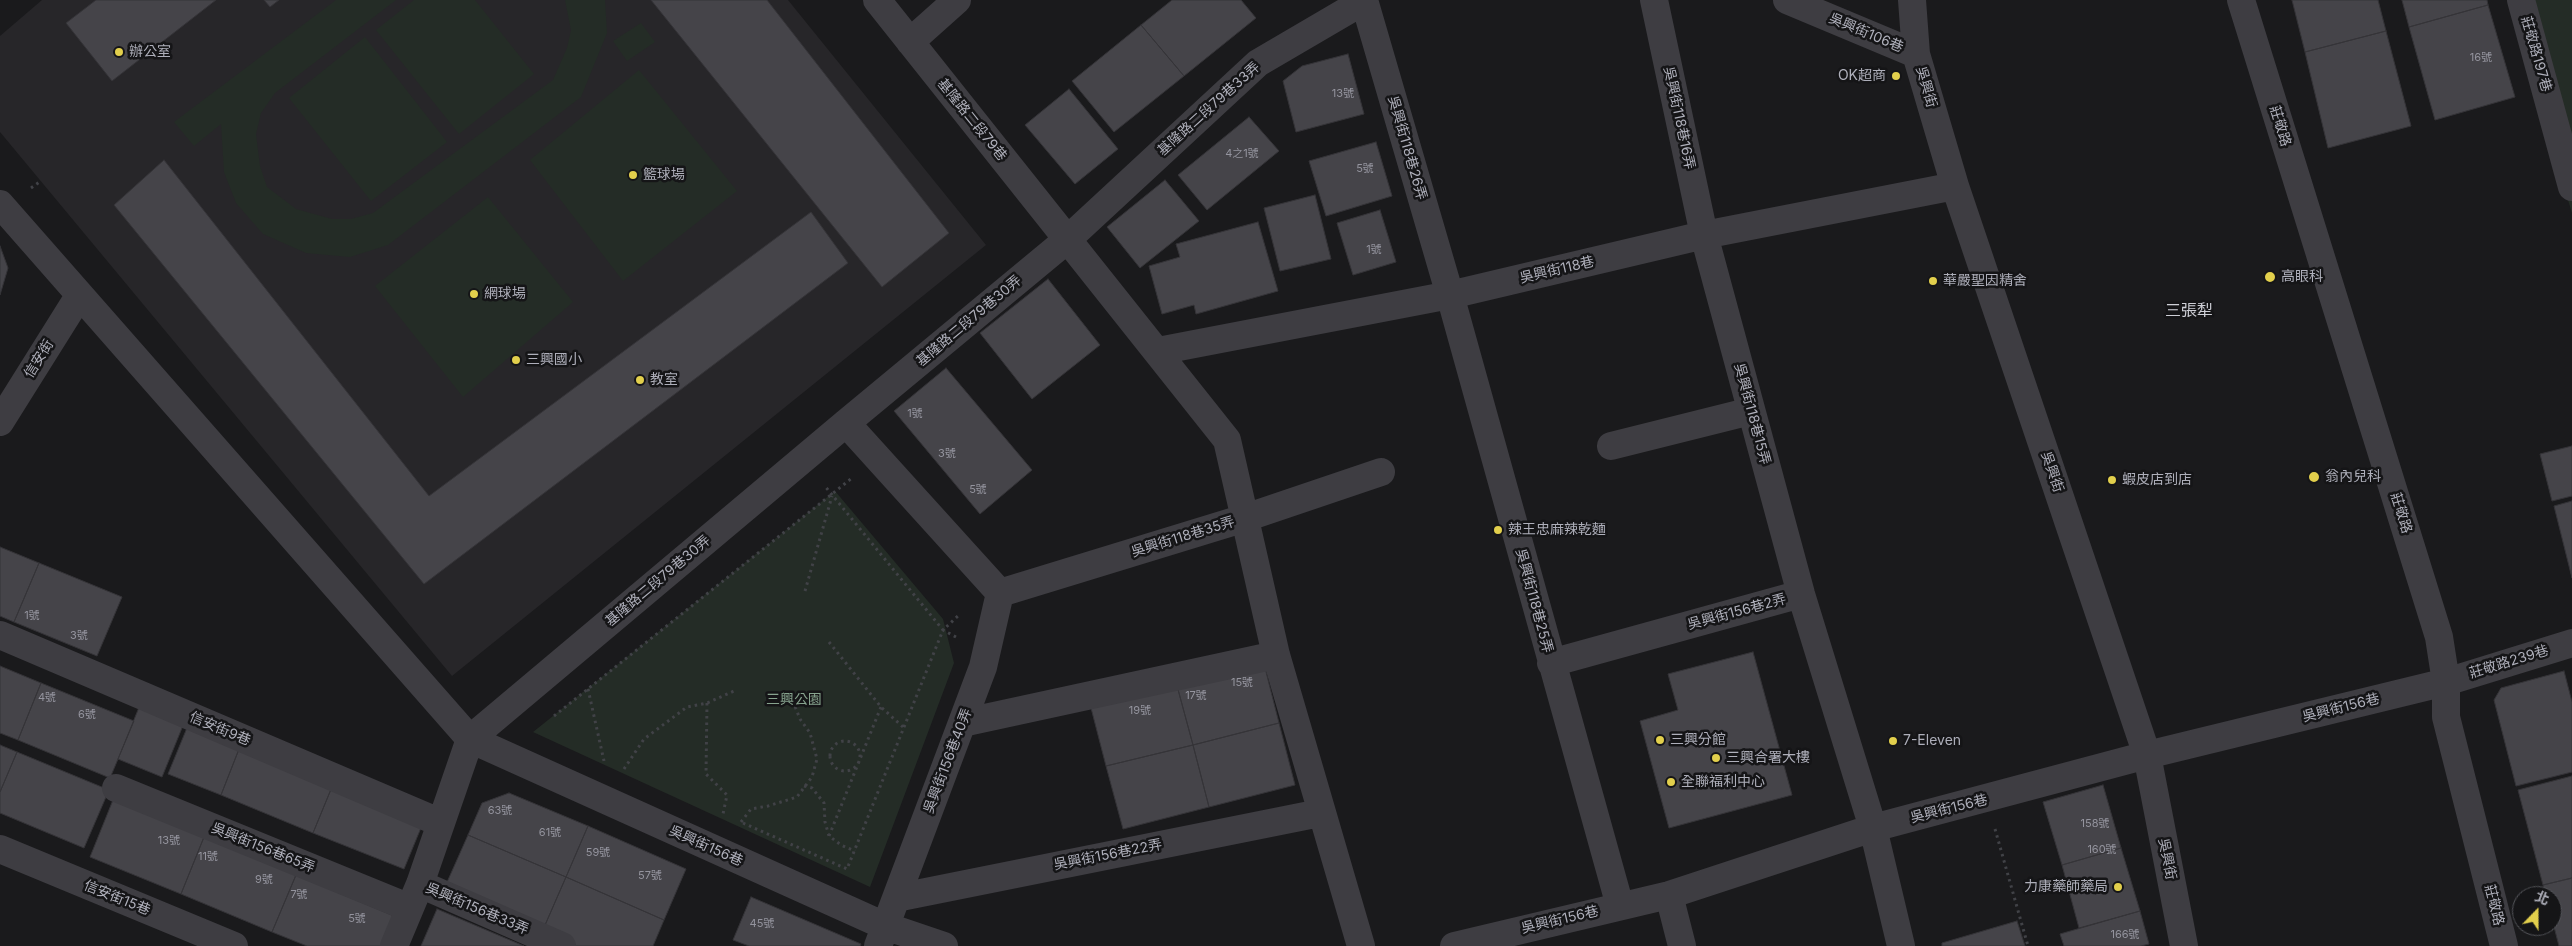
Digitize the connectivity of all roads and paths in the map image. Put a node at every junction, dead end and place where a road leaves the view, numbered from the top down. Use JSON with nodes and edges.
{"nodes":[{"id":1,"x":877,"y":0,"type":"edge"},
{"id":2,"x":958,"y":0,"type":"edge"},
{"id":3,"x":1364,"y":0,"type":"edge"},
{"id":4,"x":1654,"y":0,"type":"edge"},
{"id":5,"x":1787,"y":0,"type":"edge"},
{"id":6,"x":1912,"y":0,"type":"edge"},
{"id":7,"x":2241,"y":0,"type":"edge"},
{"id":8,"x":2521,"y":0,"type":"edge"},
{"id":9,"x":910,"y":42,"type":"junction"},
{"id":10,"x":1916,"y":54,"type":"junction"},
{"id":11,"x":1955,"y":186,"type":"junction"},
{"id":12,"x":2572,"y":188,"type":"edge"},
{"id":13,"x":0,"y":204,"type":"edge"},
{"id":14,"x":1704,"y":235,"type":"junction"},
{"id":15,"x":1068,"y":239,"type":"junction"},
{"id":16,"x":1450,"y":295,"type":"junction"},
{"id":17,"x":79,"y":296,"type":"junction"},
{"id":18,"x":1158,"y":351,"type":"junction"},
{"id":19,"x":1751,"y":411,"type":"junction"},
{"id":20,"x":0,"y":422,"type":"edge"},
{"id":21,"x":846,"y":422,"type":"junction"},
{"id":22,"x":1611,"y":446,"type":"dead end"},
{"id":23,"x":1381,"y":472,"type":"dead end"},
{"id":24,"x":832,"y":495,"type":"junction"},
{"id":25,"x":1245,"y":518,"type":"junction"},
{"id":26,"x":805,"y":591,"type":"dead end"},
{"id":27,"x":1000,"y":593,"type":"junction"},
{"id":28,"x":1801,"y":594,"type":"junction"},
{"id":29,"x":0,"y":635,"type":"edge"},
{"id":30,"x":828,"y":642,"type":"dead end"},
{"id":31,"x":2572,"y":643,"type":"edge"},
{"id":32,"x":1276,"y":655,"type":"junction"},
{"id":33,"x":1551,"y":662,"type":"junction"},
{"id":34,"x":2446,"y":682,"type":"junction"},
{"id":35,"x":588,"y":689,"type":"junction"},
{"id":36,"x":734,"y":691,"type":"dead end"},
{"id":37,"x":790,"y":694,"type":"dead end"},
{"id":38,"x":707,"y":703,"type":"junction"},
{"id":39,"x":881,"y":707,"type":"junction"},
{"id":40,"x":550,"y":718,"type":"dead end"},
{"id":41,"x":962,"y":723,"type":"junction"},
{"id":42,"x":903,"y":727,"type":"junction"},
{"id":43,"x":470,"y":739,"type":"junction"},
{"id":44,"x":2147,"y":755,"type":"junction"},
{"id":45,"x":595,"y":757,"type":"dead end"},
{"id":46,"x":604,"y":761,"type":"junction"},
{"id":47,"x":610,"y":764,"type":"dead end"},
{"id":48,"x":858,"y":764,"type":"junction"},
{"id":49,"x":617,"y":766,"type":"dead end"},
{"id":50,"x":624,"y":769,"type":"junction"},
{"id":51,"x":633,"y":773,"type":"dead end"},
{"id":52,"x":804,"y":786,"type":"junction"},
{"id":53,"x":116,"y":788,"type":"dead end"},
{"id":54,"x":1987,"y":800,"type":"junction"},
{"id":55,"x":714,"y":810,"type":"dead end"},
{"id":56,"x":1320,"y":813,"type":"junction"},
{"id":57,"x":723,"y":814,"type":"junction"},
{"id":58,"x":741,"y":822,"type":"junction"},
{"id":59,"x":441,"y":823,"type":"junction"},
{"id":60,"x":1874,"y":828,"type":"junction"},
{"id":61,"x":829,"y":836,"type":"junction"},
{"id":62,"x":0,"y":849,"type":"edge"},
{"id":63,"x":855,"y":851,"type":"junction"},
{"id":64,"x":1669,"y":895,"type":"junction"},
{"id":65,"x":415,"y":896,"type":"junction"},
{"id":66,"x":896,"y":898,"type":"junction"},
{"id":67,"x":1620,"y":906,"type":"junction"},
{"id":68,"x":882,"y":936,"type":"edge"},
{"id":69,"x":1484,"y":942,"type":"edge"},
{"id":70,"x":234,"y":946,"type":"edge"},
{"id":71,"x":394,"y":946,"type":"edge"},
{"id":72,"x":562,"y":946,"type":"edge"},
{"id":73,"x":944,"y":946,"type":"edge"},
{"id":74,"x":1361,"y":946,"type":"edge"},
{"id":75,"x":1454,"y":946,"type":"edge"},
{"id":76,"x":1682,"y":946,"type":"edge"},
{"id":77,"x":1901,"y":946,"type":"edge"},
{"id":78,"x":2028,"y":946,"type":"edge"},
{"id":79,"x":2184,"y":946,"type":"edge"},
{"id":80,"x":2504,"y":946,"type":"edge"}],
"edges":[{"from":1,"to":9,"type":"street","name":"基隆路二段79巷"},
{"from":2,"to":9,"type":"street"},
{"from":3,"to":15,"type":"street","name":"基隆路二段79巷33弄"},
{"from":3,"to":16,"type":"street","name":"吳興街118巷26弄"},
{"from":4,"to":14,"type":"street","name":"吳興街118巷16弄"},
{"from":5,"to":10,"type":"street","name":"吳興街106巷"},
{"from":6,"to":10,"type":"street","name":"吳興街"},
{"from":7,"to":34,"type":"street","name":"莊敬路"},
{"from":8,"to":12,"type":"street","name":"莊敬路197巷"},
{"from":9,"to":15,"type":"street","name":"基隆路二段79巷"},
{"from":10,"to":11,"type":"street","name":"吳興街"},
{"from":11,"to":14,"type":"street","name":"吳興街118巷"},
{"from":11,"to":44,"type":"street","name":"吳興街"},
{"from":13,"to":17,"type":"street"},
{"from":14,"to":16,"type":"street","name":"吳興街118巷"},
{"from":14,"to":19,"type":"street","name":"吳興街118巷15弄"},
{"from":15,"to":18,"type":"street","name":"吳興街118巷35弄"},
{"from":15,"to":21,"type":"street","name":"基隆路二段79巷30弄"},
{"from":16,"to":18,"type":"street","name":"吳興街118巷"},
{"from":16,"to":33,"type":"street","name":"吳興街118巷25弄"},
{"from":17,"to":20,"type":"street","name":"信安街"},
{"from":17,"to":43,"type":"street"},
{"from":18,"to":25,"type":"street","name":"吳興街118巷35弄"},
{"from":19,"to":22,"type":"street"},
{"from":19,"to":28,"type":"street","name":"吳興街118巷15弄"},
{"from":21,"to":27,"type":"street"},
{"from":21,"to":43,"type":"street","name":"基隆路二段79巷30弄"},
{"from":23,"to":25,"type":"street"},
{"from":24,"to":26,"type":"path"},
{"from":24,"to":35,"type":"path"},
{"from":24,"to":42,"type":"path"},
{"from":25,"to":27,"type":"street","name":"吳興街118巷35弄"},
{"from":25,"to":32,"type":"street"},
{"from":27,"to":41,"type":"street","name":"吳興街156巷40弄"},
{"from":28,"to":33,"type":"street","name":"吳興街156巷2弄"},
{"from":28,"to":60,"type":"street","name":"吳興街156巷2弄"},
{"from":29,"to":59,"type":"street","name":"信安街9巷"},
{"from":30,"to":39,"type":"path"},
{"from":31,"to":34,"type":"street","name":"莊敬路239巷"},
{"from":32,"to":41,"type":"street"},
{"from":32,"to":56,"type":"street"},
{"from":33,"to":67,"type":"street","name":"吳興街118巷25弄"},
{"from":34,"to":44,"type":"street","name":"吳興街156巷"},
{"from":34,"to":80,"type":"street","name":"莊敬路"},
{"from":35,"to":40,"type":"path"},
{"from":35,"to":46,"type":"path"},
{"from":36,"to":38,"type":"path"},
{"from":37,"to":52,"type":"path"},
{"from":38,"to":50,"type":"path"},
{"from":38,"to":57,"type":"path"},
{"from":39,"to":42,"type":"path"},
{"from":39,"to":48,"type":"path"},
{"from":41,"to":66,"type":"street","name":"吳興街156巷40弄"},
{"from":42,"to":63,"type":"path"},
{"from":43,"to":59,"type":"street"},
{"from":43,"to":68,"type":"street","name":"吳興街156巷"},
{"from":44,"to":54,"type":"street","name":"吳興街156巷"},
{"from":44,"to":79,"type":"street","name":"吳興街"},
{"from":45,"to":46,"type":"path"},
{"from":46,"to":47,"type":"path"},
{"from":48,"to":48,"type":"path"},
{"from":48,"to":61,"type":"path"},
{"from":49,"to":50,"type":"path"},
{"from":50,"to":51,"type":"path"},
{"from":52,"to":58,"type":"path"},
{"from":52,"to":61,"type":"path"},
{"from":53,"to":65,"type":"street","name":"吳興街156巷65弄"},
{"from":54,"to":60,"type":"street","name":"吳興街156巷"},
{"from":54,"to":78,"type":"path"},
{"from":55,"to":57,"type":"path"},
{"from":56,"to":66,"type":"street","name":"吳興街156巷22弄"},
{"from":56,"to":74,"type":"street"},
{"from":57,"to":58,"type":"path"},
{"from":58,"to":63,"type":"path"},
{"from":59,"to":65,"type":"street"},
{"from":60,"to":64,"type":"street","name":"吳興街156巷"},
{"from":60,"to":77,"type":"street","name":"吳興街156巷2弄"},
{"from":61,"to":63,"type":"path"},
{"from":62,"to":70,"type":"street","name":"信安街15巷"},
{"from":64,"to":67,"type":"street","name":"吳興街156巷"},
{"from":64,"to":76,"type":"street"},
{"from":65,"to":71,"type":"street"},
{"from":65,"to":72,"type":"street","name":"吳興街156巷33弄"},
{"from":66,"to":68,"type":"street","name":"吳興街156巷40弄"},
{"from":67,"to":69,"type":"street","name":"吳興街156巷"},
{"from":68,"to":73,"type":"street","name":"吳興街156巷"},
{"from":69,"to":75,"type":"street","name":"吳興街156巷"}]}
